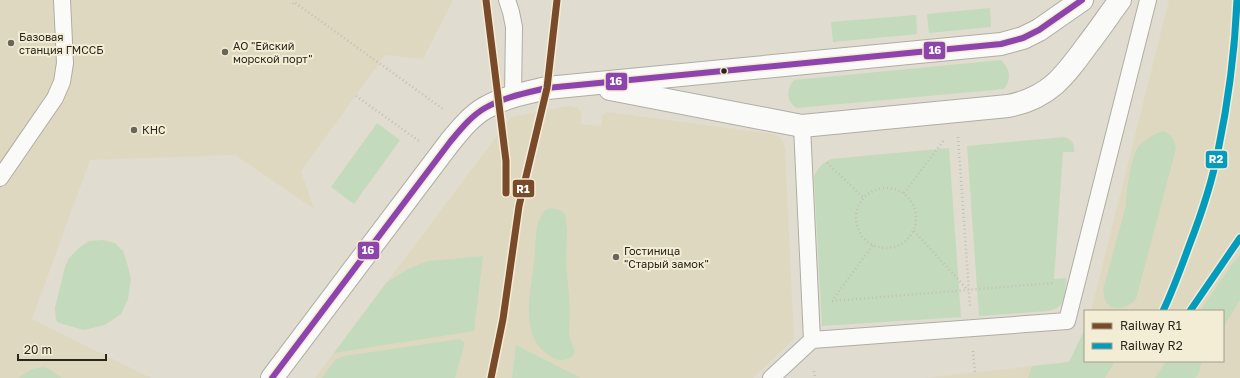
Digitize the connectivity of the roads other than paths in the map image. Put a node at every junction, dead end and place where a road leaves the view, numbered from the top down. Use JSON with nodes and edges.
{"nodes":[{"id":1,"x":62,"y":0,"type":"edge"},
{"id":2,"x":507,"y":0,"type":"edge"},
{"id":3,"x":1082,"y":0,"type":"edge"},
{"id":4,"x":1120,"y":0,"type":"edge"},
{"id":5,"x":1148,"y":0,"type":"edge"},
{"id":6,"x":585,"y":85,"type":"junction"},
{"id":7,"x":513,"y":96,"type":"junction"},
{"id":8,"x":802,"y":126,"type":"junction"},
{"id":9,"x":0,"y":178,"type":"edge"},
{"id":10,"x":812,"y":340,"type":"junction"},
{"id":11,"x":272,"y":378,"type":"edge"},
{"id":12,"x":771,"y":378,"type":"edge"}],
"edges":[{"from":1,"to":9,"type":"lane"},
{"from":2,"to":7,"type":"lane"},
{"from":3,"to":6,"type":"street"},
{"from":4,"to":8,"type":"street"},
{"from":5,"to":10,"type":"lane"},
{"from":6,"to":7,"type":"street"},
{"from":6,"to":8,"type":"street"},
{"from":7,"to":11,"type":"street"},
{"from":8,"to":10,"type":"lane"},
{"from":10,"to":12,"type":"lane"}]}
